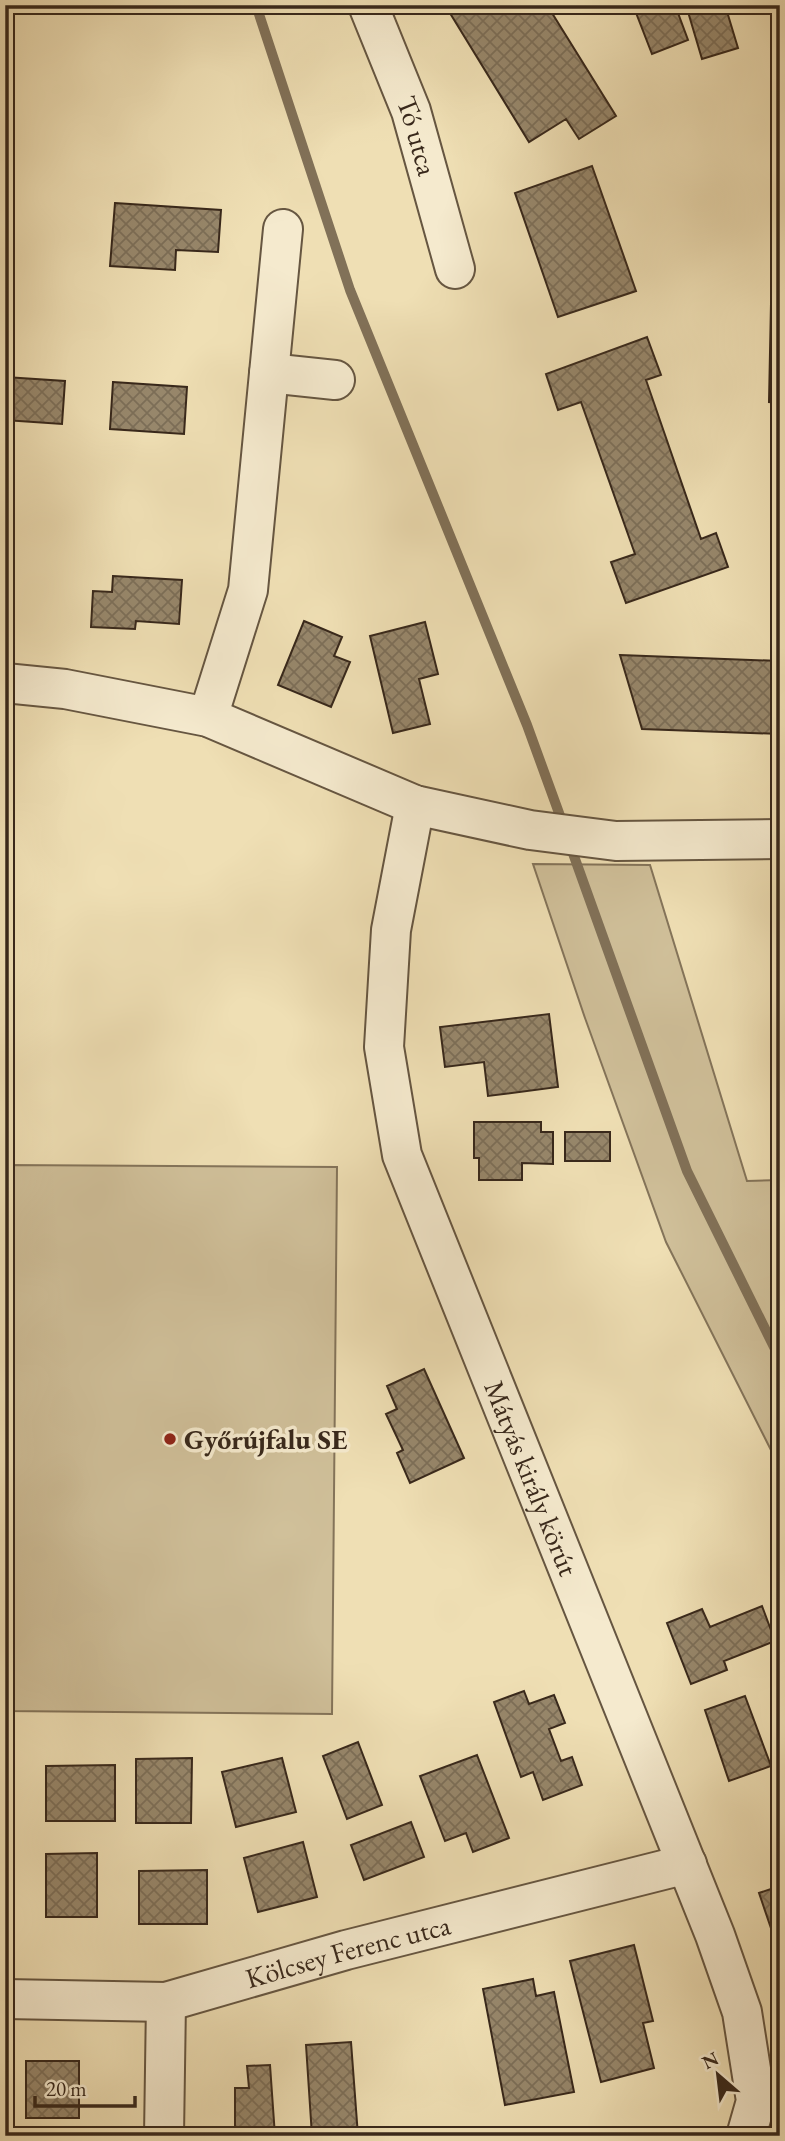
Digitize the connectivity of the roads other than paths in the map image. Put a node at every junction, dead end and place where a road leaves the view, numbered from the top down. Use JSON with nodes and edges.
{"nodes":[{"id":1,"x":368,"y":5,"type":"edge"},
{"id":2,"x":283,"y":229,"type":"dead end"},
{"id":3,"x":454,"y":269,"type":"dead end"},
{"id":4,"x":269,"y":373,"type":"junction"},
{"id":5,"x":335,"y":380,"type":"dead end"},
{"id":6,"x":5,"y":684,"type":"edge"},
{"id":7,"x":208,"y":717,"type":"junction"},
{"id":8,"x":415,"y":806,"type":"junction"},
{"id":9,"x":780,"y":839,"type":"edge"},
{"id":10,"x":687,"y":1864,"type":"junction"},
{"id":11,"x":5,"y":1999,"type":"edge"},
{"id":12,"x":166,"y":2002,"type":"junction"},
{"id":13,"x":164,"y":2136,"type":"edge"},
{"id":14,"x":746,"y":2136,"type":"edge"}],
"edges":[{"from":1,"to":3,"type":"street","name":"Tó utca"},
{"from":2,"to":4,"type":"street"},
{"from":4,"to":5,"type":"street"},
{"from":4,"to":7,"type":"street"},
{"from":6,"to":7,"type":"street"},
{"from":7,"to":8,"type":"street"},
{"from":8,"to":9,"type":"street"},
{"from":8,"to":10,"type":"street","name":"Mátyás király körút"},
{"from":10,"to":12,"type":"street","name":"Kölcsey Ferenc utca"},
{"from":10,"to":14,"type":"street","name":"Mátyás király körút"},
{"from":11,"to":12,"type":"street","name":"Kölcsey Ferenc utca"},
{"from":12,"to":13,"type":"street"}]}
